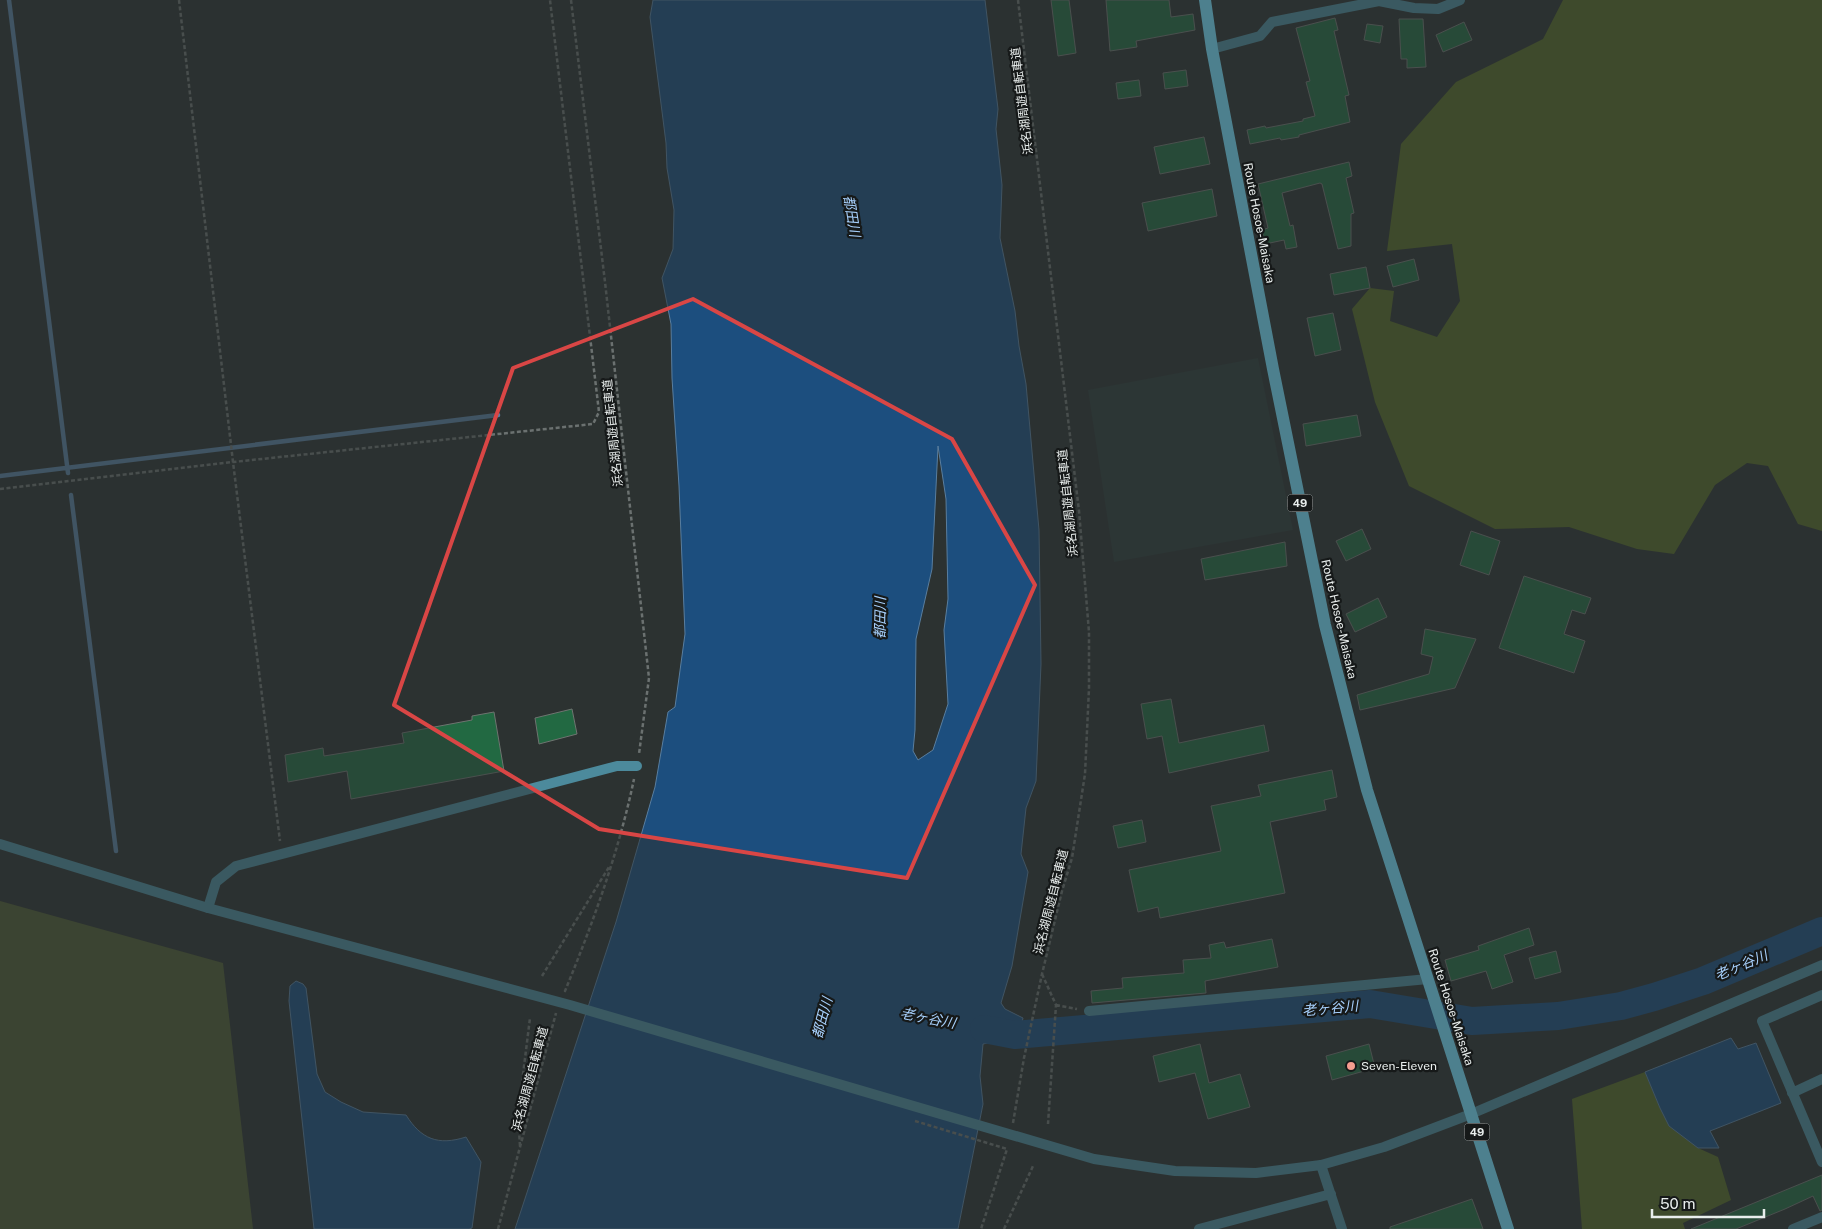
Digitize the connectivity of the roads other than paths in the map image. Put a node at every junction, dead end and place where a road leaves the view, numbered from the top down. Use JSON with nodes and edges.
{"nodes":[{"id":1,"x":1205,"y":0,"type":"edge"},
{"id":2,"x":1460,"y":0,"type":"edge"},
{"id":3,"x":1212,"y":49,"type":"junction"},
{"id":4,"x":637,"y":766,"type":"road end"},
{"id":5,"x":0,"y":844,"type":"edge"},
{"id":6,"x":208,"y":908,"type":"junction"},
{"id":7,"x":1822,"y":965,"type":"edge"},
{"id":8,"x":1428,"y":979,"type":"junction"},
{"id":9,"x":1822,"y":995,"type":"edge"},
{"id":10,"x":1089,"y":1011,"type":"road end"},
{"id":11,"x":1822,"y":1079,"type":"edge"},
{"id":12,"x":1792,"y":1093,"type":"junction"},
{"id":13,"x":1472,"y":1114,"type":"junction"},
{"id":14,"x":1822,"y":1162,"type":"edge"},
{"id":15,"x":1321,"y":1165,"type":"junction"},
{"id":16,"x":1331,"y":1194,"type":"junction"},
{"id":17,"x":1822,"y":1217,"type":"edge"},
{"id":18,"x":1199,"y":1229,"type":"edge"},
{"id":19,"x":1342,"y":1229,"type":"edge"},
{"id":20,"x":1508,"y":1229,"type":"edge"},
{"id":21,"x":1793,"y":1229,"type":"edge"}],
"edges":[{"from":1,"to":3,"type":"main road","name":"Route Hosoe-Maisaka","number":"49"},
{"from":2,"to":3,"type":"street"},
{"from":3,"to":8,"type":"main road","name":"Route Hosoe-Maisaka","number":"49"},
{"from":4,"to":6,"type":"street"},
{"from":5,"to":6,"type":"street"},
{"from":6,"to":15,"type":"street"},
{"from":7,"to":13,"type":"street"},
{"from":8,"to":10,"type":"street"},
{"from":8,"to":13,"type":"main road","name":"Route Hosoe-Maisaka","number":"49"},
{"from":9,"to":12,"type":"street"},
{"from":11,"to":12,"type":"street"},
{"from":12,"to":14,"type":"street"},
{"from":13,"to":15,"type":"street"},
{"from":13,"to":20,"type":"main road","name":"Route Hosoe-Maisaka","number":"49"},
{"from":15,"to":16,"type":"street"},
{"from":16,"to":18,"type":"street"},
{"from":16,"to":19,"type":"street"},
{"from":17,"to":21,"type":"street"}]}
